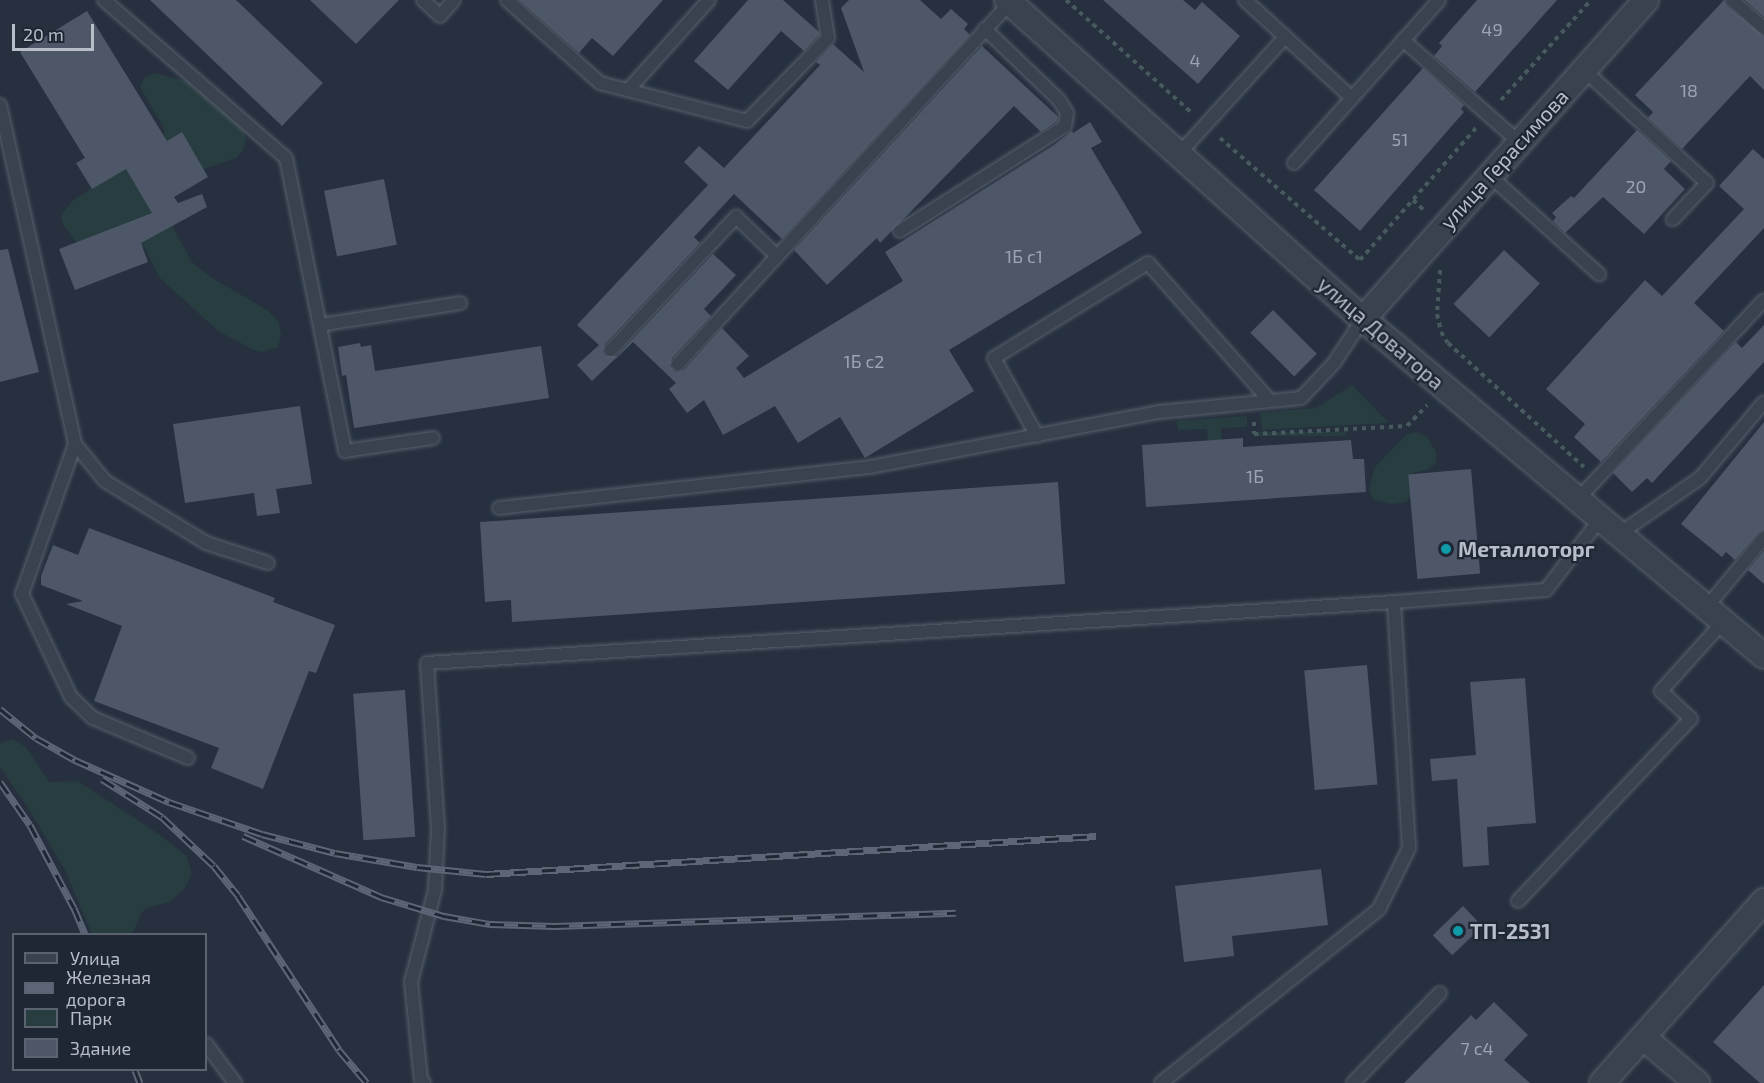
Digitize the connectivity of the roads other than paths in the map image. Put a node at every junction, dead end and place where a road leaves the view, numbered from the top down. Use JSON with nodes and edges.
{"nodes":[{"id":1,"x":104,"y":0,"type":"edge"},
{"id":2,"x":423,"y":0,"type":"edge"},
{"id":3,"x":454,"y":0,"type":"edge"},
{"id":4,"x":507,"y":0,"type":"edge"},
{"id":5,"x":709,"y":0,"type":"edge"},
{"id":6,"x":822,"y":0,"type":"edge"},
{"id":7,"x":1245,"y":0,"type":"edge"},
{"id":8,"x":1439,"y":0,"type":"edge"},
{"id":9,"x":1646,"y":0,"type":"edge"},
{"id":10,"x":1732,"y":0,"type":"edge"},
{"id":11,"x":1009,"y":1,"type":"edge"},
{"id":12,"x":1764,"y":28,"type":"edge"},
{"id":13,"x":985,"y":29,"type":"junction"},
{"id":14,"x":1285,"y":37,"type":"junction"},
{"id":15,"x":1403,"y":40,"type":"junction"},
{"id":16,"x":1584,"y":70,"type":"junction"},
{"id":17,"x":628,"y":90,"type":"junction"},
{"id":18,"x":1352,"y":98,"type":"junction"},
{"id":19,"x":0,"y":105,"type":"edge"},
{"id":20,"x":1519,"y":142,"type":"junction"},
{"id":21,"x":1179,"y":154,"type":"junction"},
{"id":22,"x":1294,"y":163,"type":"dead end"},
{"id":23,"x":1490,"y":176,"type":"junction"},
{"id":24,"x":1673,"y":219,"type":"dead end"},
{"id":25,"x":900,"y":231,"type":"dead end"},
{"id":26,"x":777,"y":256,"type":"junction"},
{"id":27,"x":1599,"y":274,"type":"dead end"},
{"id":28,"x":1764,"y":300,"type":"edge"},
{"id":29,"x":460,"y":303,"type":"dead end"},
{"id":30,"x":1362,"y":319,"type":"junction"},
{"id":31,"x":320,"y":325,"type":"junction"},
{"id":32,"x":611,"y":350,"type":"dead end"},
{"id":33,"x":678,"y":364,"type":"dead end"},
{"id":34,"x":1270,"y":401,"type":"junction"},
{"id":35,"x":1764,"y":402,"type":"edge"},
{"id":36,"x":1037,"y":436,"type":"junction"},
{"id":37,"x":433,"y":438,"type":"dead end"},
{"id":38,"x":75,"y":444,"type":"junction"},
{"id":39,"x":1578,"y":499,"type":"junction"},
{"id":40,"x":499,"y":508,"type":"dead end"},
{"id":41,"x":1600,"y":519,"type":"junction"},
{"id":42,"x":1619,"y":534,"type":"junction"},
{"id":43,"x":1764,"y":538,"type":"edge"},
{"id":44,"x":267,"y":563,"type":"dead end"},
{"id":45,"x":1394,"y":602,"type":"junction"},
{"id":46,"x":1714,"y":615,"type":"junction"},
{"id":47,"x":1764,"y":656,"type":"edge"},
{"id":48,"x":188,"y":758,"type":"dead end"},
{"id":49,"x":1518,"y":901,"type":"dead end"},
{"id":50,"x":1764,"y":901,"type":"edge"},
{"id":51,"x":1440,"y":993,"type":"dead end"},
{"id":52,"x":1643,"y":1037,"type":"junction"},
{"id":53,"x":207,"y":1045,"type":"edge"},
{"id":54,"x":234,"y":1083,"type":"edge"},
{"id":55,"x":424,"y":1083,"type":"edge"},
{"id":56,"x":1161,"y":1083,"type":"edge"},
{"id":57,"x":1353,"y":1083,"type":"edge"},
{"id":58,"x":1602,"y":1083,"type":"edge"},
{"id":59,"x":1697,"y":1083,"type":"edge"}],
"edges":[{"from":1,"to":31,"type":"lane"},
{"from":2,"to":3,"type":"lane"},
{"from":4,"to":17,"type":"lane"},
{"from":5,"to":17,"type":"lane"},
{"from":6,"to":17,"type":"lane"},
{"from":7,"to":14,"type":"lane"},
{"from":8,"to":15,"type":"lane"},
{"from":9,"to":16,"type":"street","name":"улица Герасимова"},
{"from":10,"to":12,"type":"lane"},
{"from":11,"to":13,"type":"lane"},
{"from":11,"to":21,"type":"street","name":"улица Доватора"},
{"from":13,"to":25,"type":"lane"},
{"from":13,"to":26,"type":"lane"},
{"from":14,"to":18,"type":"lane"},
{"from":14,"to":21,"type":"lane"},
{"from":15,"to":18,"type":"lane"},
{"from":15,"to":20,"type":"lane"},
{"from":16,"to":20,"type":"street","name":"улица Герасимова"},
{"from":16,"to":24,"type":"lane"},
{"from":18,"to":22,"type":"lane"},
{"from":19,"to":38,"type":"lane"},
{"from":20,"to":23,"type":"street","name":"улица Герасимова"},
{"from":21,"to":30,"type":"street","name":"улица Доватора"},
{"from":23,"to":27,"type":"lane"},
{"from":23,"to":30,"type":"street","name":"улица Герасимова"},
{"from":26,"to":32,"type":"lane"},
{"from":26,"to":33,"type":"lane"},
{"from":28,"to":39,"type":"lane"},
{"from":29,"to":31,"type":"lane"},
{"from":30,"to":34,"type":"lane"},
{"from":30,"to":39,"type":"street","name":"улица Доватора"},
{"from":31,"to":37,"type":"lane"},
{"from":34,"to":36,"type":"lane"},
{"from":34,"to":36,"type":"lane"},
{"from":35,"to":42,"type":"lane"},
{"from":36,"to":40,"type":"lane"},
{"from":38,"to":44,"type":"lane"},
{"from":38,"to":48,"type":"lane"},
{"from":39,"to":41,"type":"street","name":"улица Доватора"},
{"from":41,"to":42,"type":"street","name":"улица Доватора"},
{"from":41,"to":45,"type":"lane"},
{"from":42,"to":46,"type":"street","name":"улица Доватора"},
{"from":43,"to":46,"type":"lane"},
{"from":45,"to":55,"type":"lane"},
{"from":45,"to":56,"type":"lane"},
{"from":46,"to":47,"type":"street","name":"улица Доватора"},
{"from":46,"to":49,"type":"lane"},
{"from":50,"to":52,"type":"street"},
{"from":51,"to":57,"type":"lane"},
{"from":52,"to":58,"type":"street"},
{"from":52,"to":59,"type":"street"},
{"from":53,"to":54,"type":"lane"}]}
